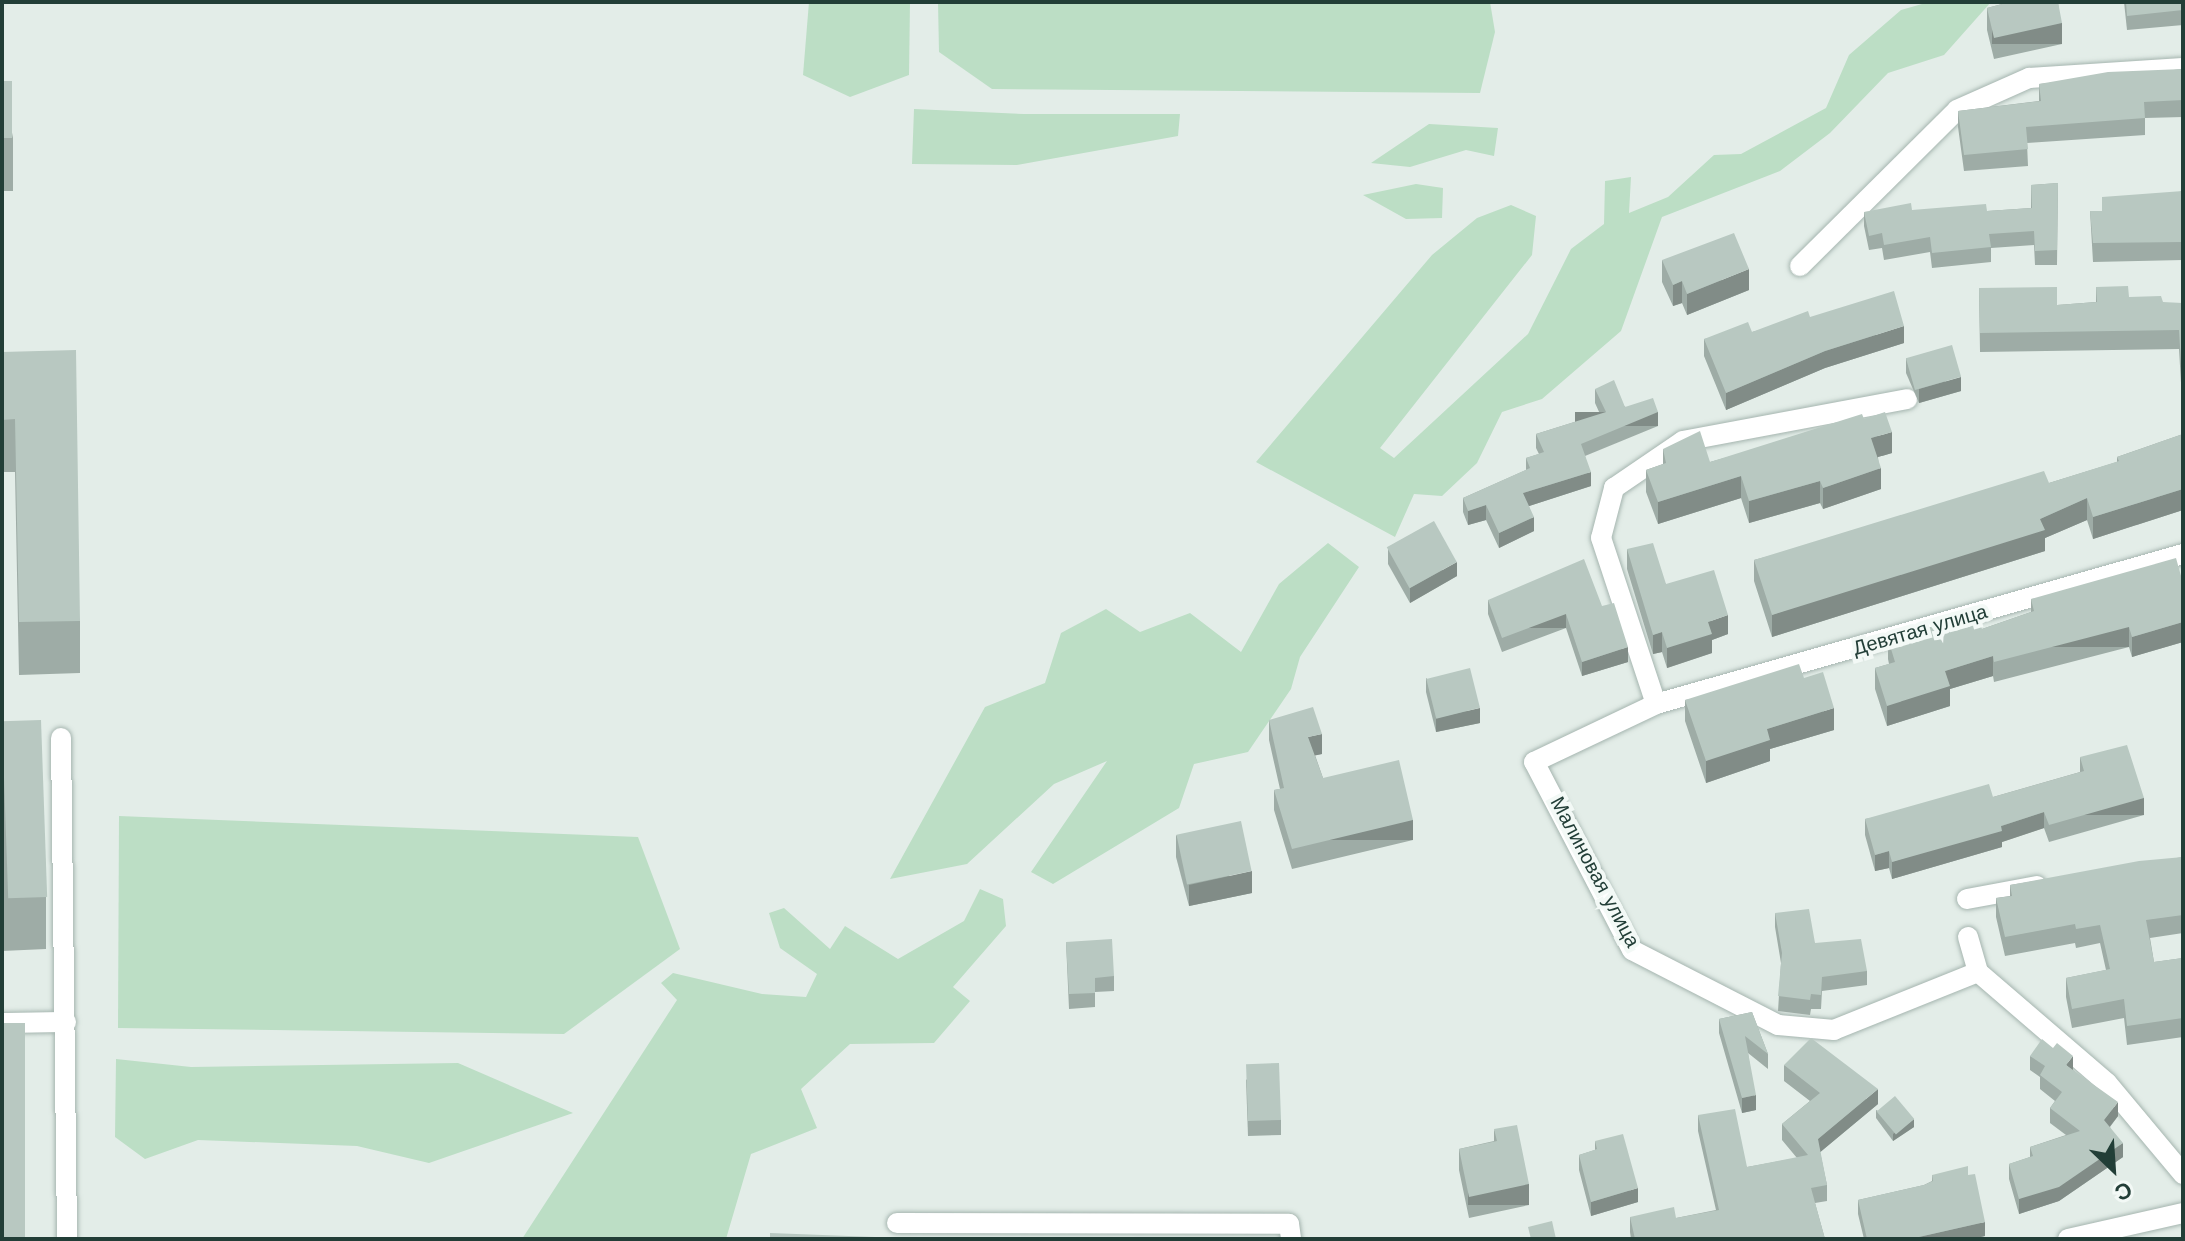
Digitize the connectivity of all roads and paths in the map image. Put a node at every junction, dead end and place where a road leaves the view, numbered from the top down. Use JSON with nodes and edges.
{"nodes":[{"id":1,"x":2183,"y":68,"type":"edge"},
{"id":2,"x":1800,"y":266,"type":"dead end"},
{"id":3,"x":1907,"y":399,"type":"dead end"},
{"id":4,"x":2183,"y":554,"type":"edge"},
{"id":5,"x":1656,"y":704,"type":"junction"},
{"id":6,"x":61,"y":738,"type":"dead end"},
{"id":7,"x":1534,"y":762,"type":"joint"},
{"id":8,"x":2059,"y":882,"type":"edge"},
{"id":9,"x":1967,"y":899,"type":"dead end"},
{"id":10,"x":1968,"y":937,"type":"dead end"},
{"id":11,"x":1978,"y":972,"type":"junction"},
{"id":12,"x":66,"y":1022,"type":"junction"},
{"id":13,"x":2,"y":1023,"type":"edge"},
{"id":14,"x":2183,"y":1174,"type":"edge"},
{"id":15,"x":2183,"y":1213,"type":"edge"},
{"id":16,"x":897,"y":1223,"type":"dead end"},
{"id":17,"x":67,"y":1239,"type":"edge"},
{"id":18,"x":1291,"y":1239,"type":"edge"},
{"id":19,"x":2068,"y":1239,"type":"edge"}],
"edges":[{"from":1,"to":2,"type":"street"},
{"from":3,"to":5,"type":"street"},
{"from":4,"to":5,"type":"street","name":"Девятая улица"},
{"from":5,"to":7,"type":"street","name":"Девятая улица"},
{"from":6,"to":12,"type":"street"},
{"from":7,"to":11,"type":"street","name":"Малиновая улица"},
{"from":8,"to":9,"type":"street"},
{"from":10,"to":11,"type":"street"},
{"from":11,"to":14,"type":"street"},
{"from":12,"to":13,"type":"street"},
{"from":12,"to":17,"type":"street"},
{"from":15,"to":19,"type":"street"},
{"from":16,"to":18,"type":"street"}]}
